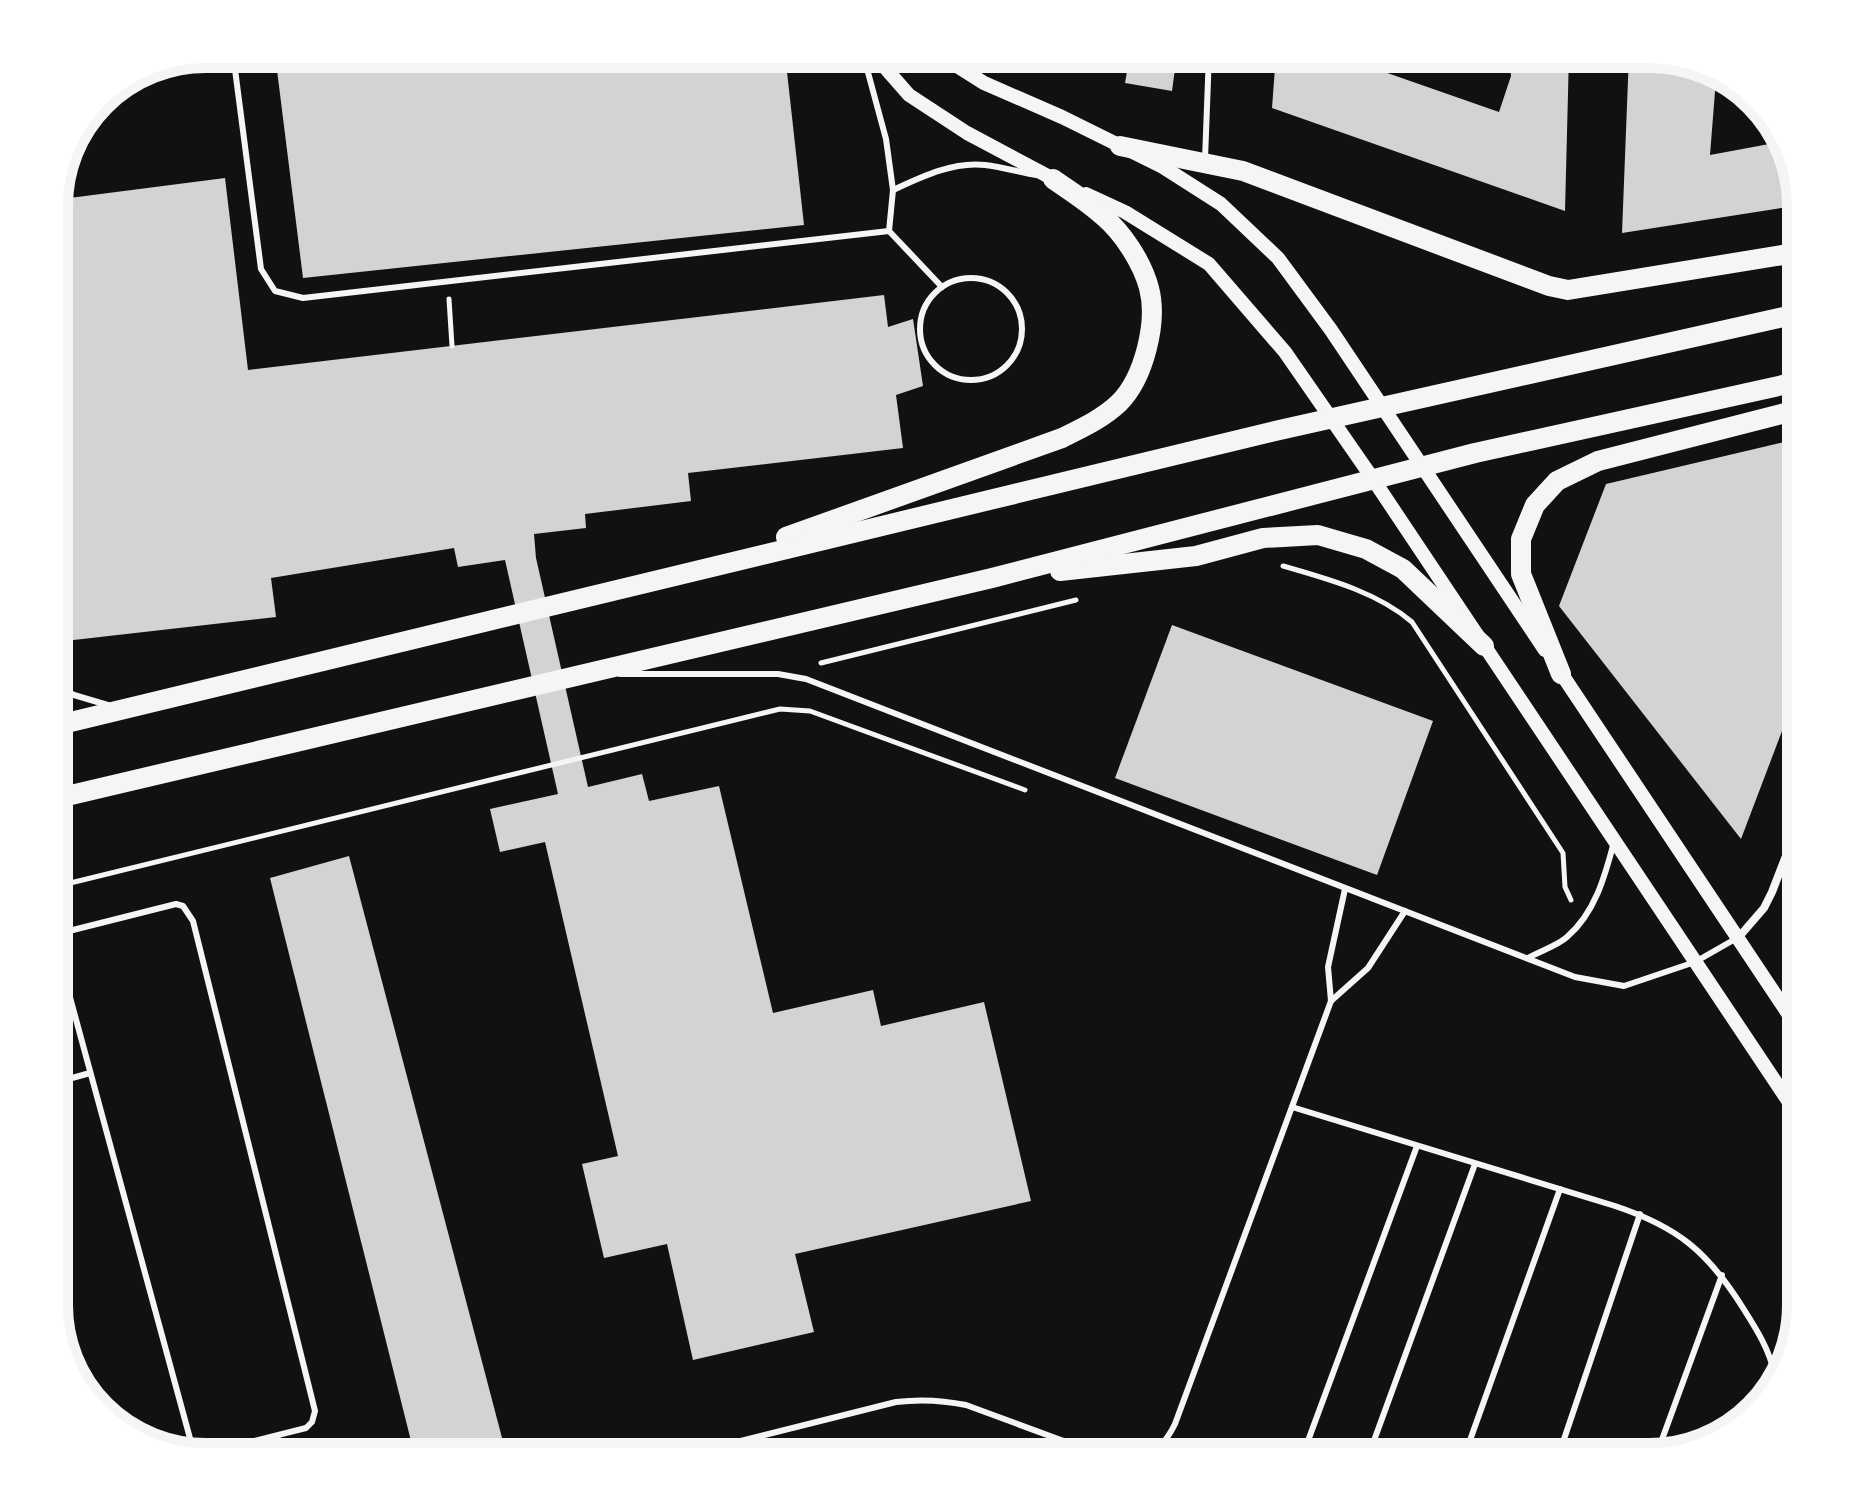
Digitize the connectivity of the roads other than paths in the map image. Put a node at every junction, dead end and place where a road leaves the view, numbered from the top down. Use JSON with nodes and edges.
{"nodes":[{"id":1,"x":235,"y":68,"type":"edge"},
{"id":2,"x":867,"y":68,"type":"edge"},
{"id":3,"x":885,"y":68,"type":"edge"},
{"id":4,"x":960,"y":68,"type":"edge"},
{"id":5,"x":1208,"y":68,"type":"edge"},
{"id":6,"x":1120,"y":146,"type":"junction"},
{"id":7,"x":1204,"y":162,"type":"junction"},
{"id":8,"x":1053,"y":179,"type":"junction"},
{"id":9,"x":893,"y":190,"type":"junction"},
{"id":10,"x":889,"y":231,"type":"junction"},
{"id":11,"x":1787,"y":254,"type":"edge"},
{"id":12,"x":942,"y":287,"type":"junction"},
{"id":13,"x":1787,"y":316,"type":"edge"},
{"id":14,"x":1787,"y":384,"type":"edge"},
{"id":15,"x":1382,"y":405,"type":"junction"},
{"id":16,"x":1787,"y":413,"type":"edge"},
{"id":17,"x":1330,"y":418,"type":"junction"},
{"id":18,"x":1421,"y":467,"type":"junction"},
{"id":19,"x":1373,"y":479,"type":"junction"},
{"id":20,"x":686,"y":573,"type":"junction"},
{"id":21,"x":992,"y":578,"type":"junction"},
{"id":22,"x":1484,"y":646,"type":"junction"},
{"id":23,"x":1561,"y":674,"type":"junction"},
{"id":24,"x":588,"y":675,"type":"junction"},
{"id":25,"x":68,"y":692,"type":"edge"},
{"id":26,"x":126,"y":710,"type":"junction"},
{"id":27,"x":68,"y":723,"type":"edge"},
{"id":28,"x":68,"y":796,"type":"edge"},
{"id":29,"x":1615,"y":842,"type":"junction"},
{"id":30,"x":1787,"y":853,"type":"edge"},
{"id":31,"x":1345,"y":889,"type":"junction"},
{"id":32,"x":1405,"y":911,"type":"junction"},
{"id":33,"x":68,"y":931,"type":"edge"},
{"id":34,"x":1738,"y":938,"type":"junction"},
{"id":35,"x":1528,"y":958,"type":"junction"},
{"id":36,"x":1695,"y":962,"type":"junction"},
{"id":37,"x":68,"y":991,"type":"edge"},
{"id":38,"x":1331,"y":1001,"type":"junction"},
{"id":39,"x":1787,"y":1012,"type":"edge"},
{"id":40,"x":90,"y":1073,"type":"junction"},
{"id":41,"x":68,"y":1079,"type":"edge"},
{"id":42,"x":1787,"y":1099,"type":"edge"},
{"id":43,"x":1292,"y":1107,"type":"junction"},
{"id":44,"x":1417,"y":1146,"type":"junction"},
{"id":45,"x":1475,"y":1164,"type":"junction"},
{"id":46,"x":1560,"y":1189,"type":"junction"},
{"id":47,"x":1640,"y":1214,"type":"junction"},
{"id":48,"x":1722,"y":1275,"type":"junction"},
{"id":49,"x":1773,"y":1366,"type":"edge"},
{"id":50,"x":277,"y":1436,"type":"junction"},
{"id":51,"x":193,"y":1442,"type":"edge"},
{"id":52,"x":1661,"y":1442,"type":"edge"},
{"id":53,"x":246,"y":1443,"type":"edge"},
{"id":54,"x":279,"y":1443,"type":"edge"},
{"id":55,"x":733,"y":1443,"type":"edge"},
{"id":56,"x":1069,"y":1443,"type":"edge"},
{"id":57,"x":1163,"y":1443,"type":"edge"},
{"id":58,"x":1307,"y":1443,"type":"edge"},
{"id":59,"x":1373,"y":1443,"type":"edge"},
{"id":60,"x":1469,"y":1443,"type":"edge"},
{"id":61,"x":1563,"y":1443,"type":"edge"}],
"edges":[{"from":1,"to":10,"type":"lane"},
{"from":2,"to":9,"type":"lane"},
{"from":3,"to":8,"type":"street"},
{"from":4,"to":6,"type":"street"},
{"from":5,"to":7,"type":"lane"},
{"from":6,"to":7,"type":"main road"},
{"from":6,"to":15,"type":"street"},
{"from":7,"to":11,"type":"main road"},
{"from":8,"to":9,"type":"lane"},
{"from":8,"to":17,"type":"street"},
{"from":8,"to":20,"type":"main road"},
{"from":9,"to":10,"type":"lane"},
{"from":10,"to":12,"type":"lane"},
{"from":12,"to":12,"type":"lane"},
{"from":13,"to":15,"type":"main road"},
{"from":14,"to":18,"type":"main road"},
{"from":15,"to":17,"type":"main road"},
{"from":15,"to":18,"type":"street"},
{"from":16,"to":23,"type":"main road"},
{"from":17,"to":19,"type":"street"},
{"from":17,"to":20,"type":"main road"},
{"from":18,"to":19,"type":"main road"},
{"from":18,"to":23,"type":"street"},
{"from":19,"to":21,"type":"main road"},
{"from":19,"to":22,"type":"street"},
{"from":20,"to":26,"type":"main road"},
{"from":21,"to":22,"type":"main road"},
{"from":21,"to":24,"type":"main road"},
{"from":22,"to":29,"type":"street"},
{"from":23,"to":34,"type":"street"},
{"from":24,"to":28,"type":"main road"},
{"from":24,"to":31,"type":"lane"},
{"from":25,"to":26,"type":"lane"},
{"from":26,"to":27,"type":"main road"},
{"from":29,"to":35,"type":"lane"},
{"from":29,"to":36,"type":"street"},
{"from":30,"to":34,"type":"street"},
{"from":31,"to":32,"type":"lane"},
{"from":31,"to":38,"type":"lane"},
{"from":32,"to":35,"type":"lane"},
{"from":32,"to":38,"type":"lane"},
{"from":33,"to":50,"type":"lane"},
{"from":34,"to":36,"type":"lane"},
{"from":34,"to":39,"type":"street"},
{"from":35,"to":36,"type":"lane"},
{"from":36,"to":42,"type":"street"},
{"from":37,"to":40,"type":"lane"},
{"from":38,"to":43,"type":"lane"},
{"from":40,"to":41,"type":"lane"},
{"from":40,"to":51,"type":"lane"},
{"from":43,"to":44,"type":"lane"},
{"from":43,"to":57,"type":"lane"},
{"from":44,"to":45,"type":"lane"},
{"from":44,"to":58,"type":"lane"},
{"from":45,"to":46,"type":"lane"},
{"from":45,"to":59,"type":"lane"},
{"from":46,"to":47,"type":"lane"},
{"from":46,"to":60,"type":"lane"},
{"from":47,"to":48,"type":"lane"},
{"from":47,"to":61,"type":"lane"},
{"from":48,"to":49,"type":"lane"},
{"from":48,"to":52,"type":"lane"},
{"from":50,"to":53,"type":"lane"},
{"from":50,"to":54,"type":"lane"},
{"from":55,"to":56,"type":"lane"}]}
